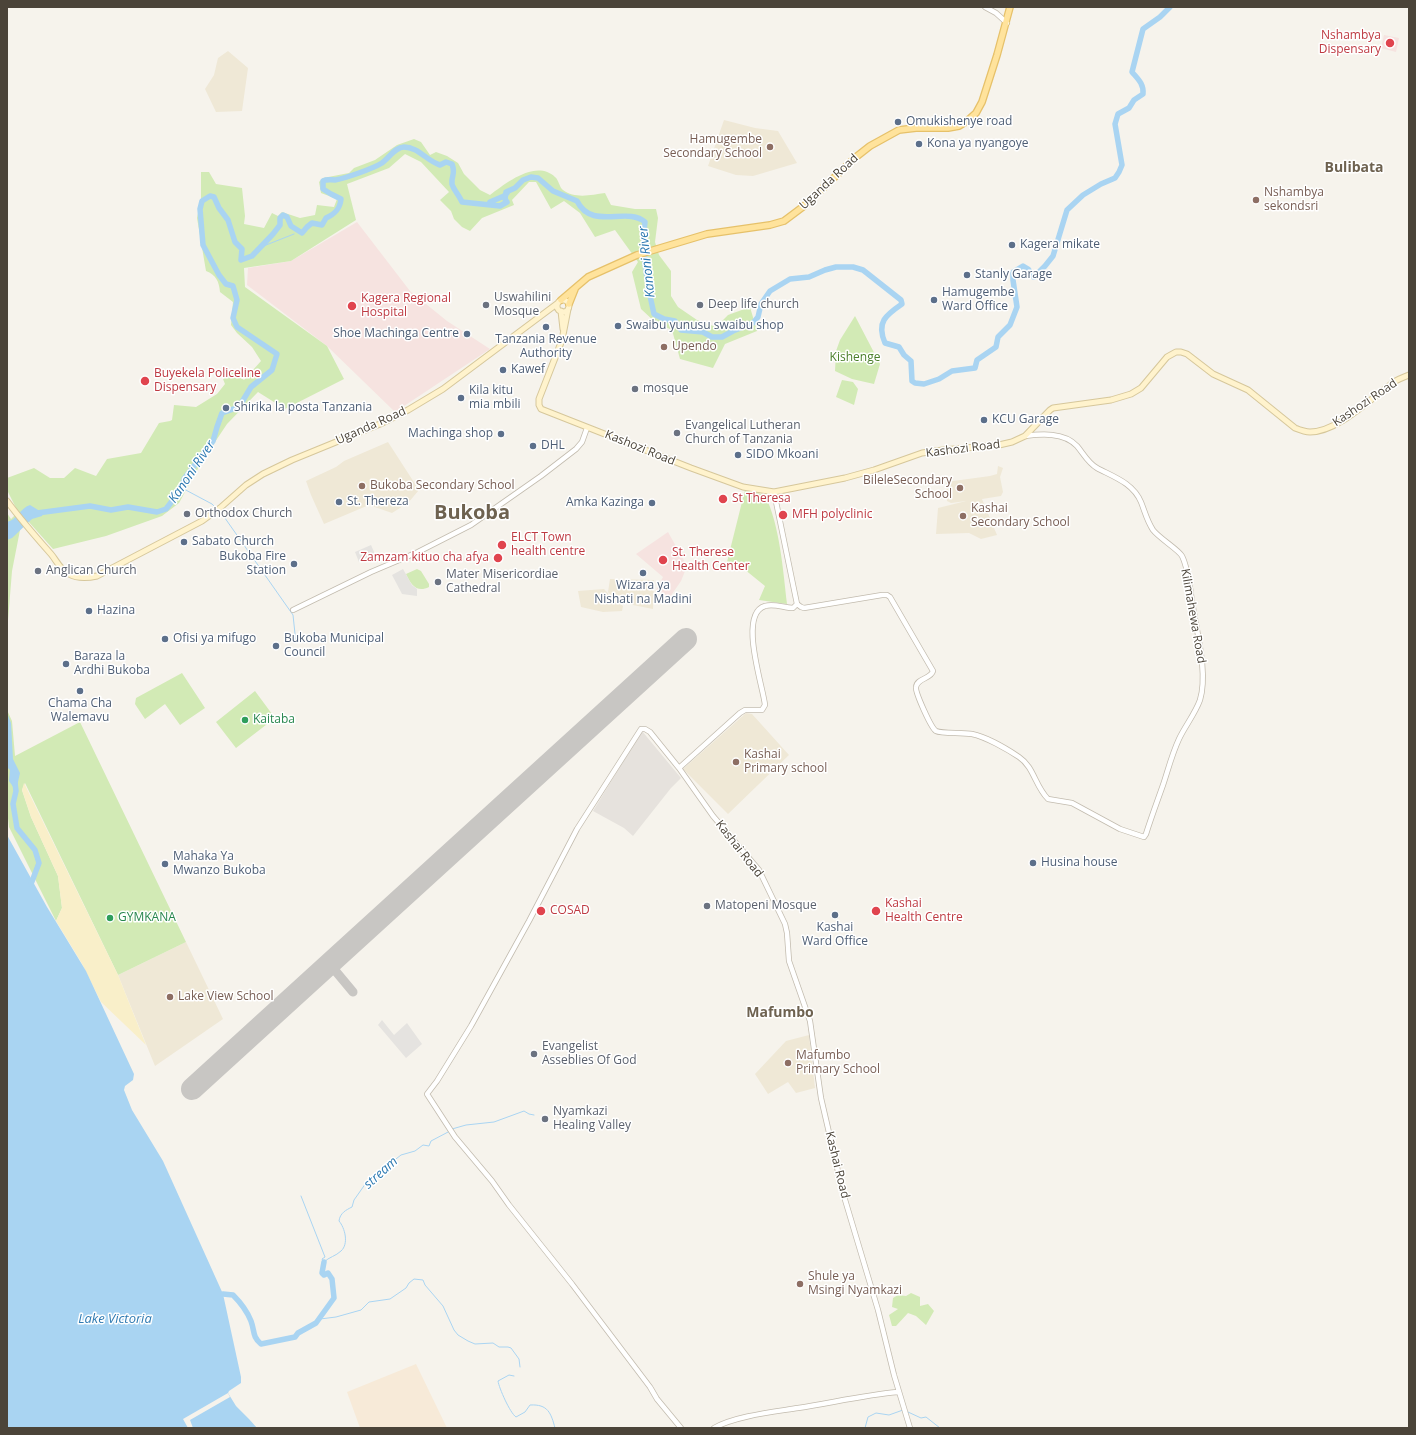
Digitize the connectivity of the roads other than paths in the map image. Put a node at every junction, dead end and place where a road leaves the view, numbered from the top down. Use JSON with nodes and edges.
{"nodes":[{"id":1,"x":984,"y":7,"type":"edge"},
{"id":2,"x":1010,"y":7,"type":"edge"},
{"id":3,"x":1007,"y":23,"type":"junction"},
{"id":4,"x":575,"y":288,"type":"junction"},
{"id":5,"x":560,"y":301,"type":"junction"},
{"id":6,"x":569,"y":307,"type":"junction"},
{"id":7,"x":550,"y":309,"type":"junction"},
{"id":8,"x":560,"y":310,"type":"junction"},
{"id":9,"x":564,"y":336,"type":"junction"},
{"id":10,"x":1409,"y":375,"type":"edge"},
{"id":11,"x":587,"y":428,"type":"junction"},
{"id":12,"x":1025,"y":436,"type":"junction"},
{"id":13,"x":774,"y":492,"type":"junction"},
{"id":14,"x":7,"y":501,"type":"edge"},
{"id":15,"x":797,"y":604,"type":"junction"},
{"id":16,"x":293,"y":610,"type":"dead end"},
{"id":17,"x":679,"y":768,"type":"junction"},
{"id":18,"x":898,"y":1392,"type":"junction"},
{"id":19,"x":681,"y":1428,"type":"edge"},
{"id":20,"x":714,"y":1428,"type":"edge"},
{"id":21,"x":910,"y":1428,"type":"edge"}],
"edges":[{"from":1,"to":3,"type":"street"},
{"from":2,"to":3,"type":"main road","name":"Uganda Road"},
{"from":3,"to":4,"type":"main road","name":"Uganda Road"},
{"from":4,"to":5,"type":"main road","name":"Uganda Road"},
{"from":4,"to":6,"type":"main road"},
{"from":5,"to":6,"type":"main road"},
{"from":5,"to":7,"type":"main road","name":"Uganda Road"},
{"from":5,"to":8,"type":"main road","name":"Kashozi Road"},
{"from":6,"to":8,"type":"main road"},
{"from":6,"to":9,"type":"main road","name":"Kashozi Road"},
{"from":7,"to":8,"type":"main road"},
{"from":7,"to":14,"type":"main road","name":"Uganda Road"},
{"from":8,"to":9,"type":"main road","name":"Kashozi Road"},
{"from":9,"to":11,"type":"main road","name":"Kashozi Road"},
{"from":10,"to":12,"type":"main road","name":"Kashozi Road"},
{"from":11,"to":13,"type":"main road","name":"Kashozi Road"},
{"from":11,"to":16,"type":"street"},
{"from":12,"to":13,"type":"main road","name":"Kashozi Road"},
{"from":12,"to":15,"type":"street","name":"Kilimahewa Road"},
{"from":13,"to":15,"type":"street"},
{"from":15,"to":17,"type":"street"},
{"from":17,"to":18,"type":"street","name":"Kashai Road"},
{"from":17,"to":19,"type":"street","name":"Kashai Road"},
{"from":18,"to":20,"type":"street"},
{"from":18,"to":21,"type":"street","name":"Kashai Road"}]}
